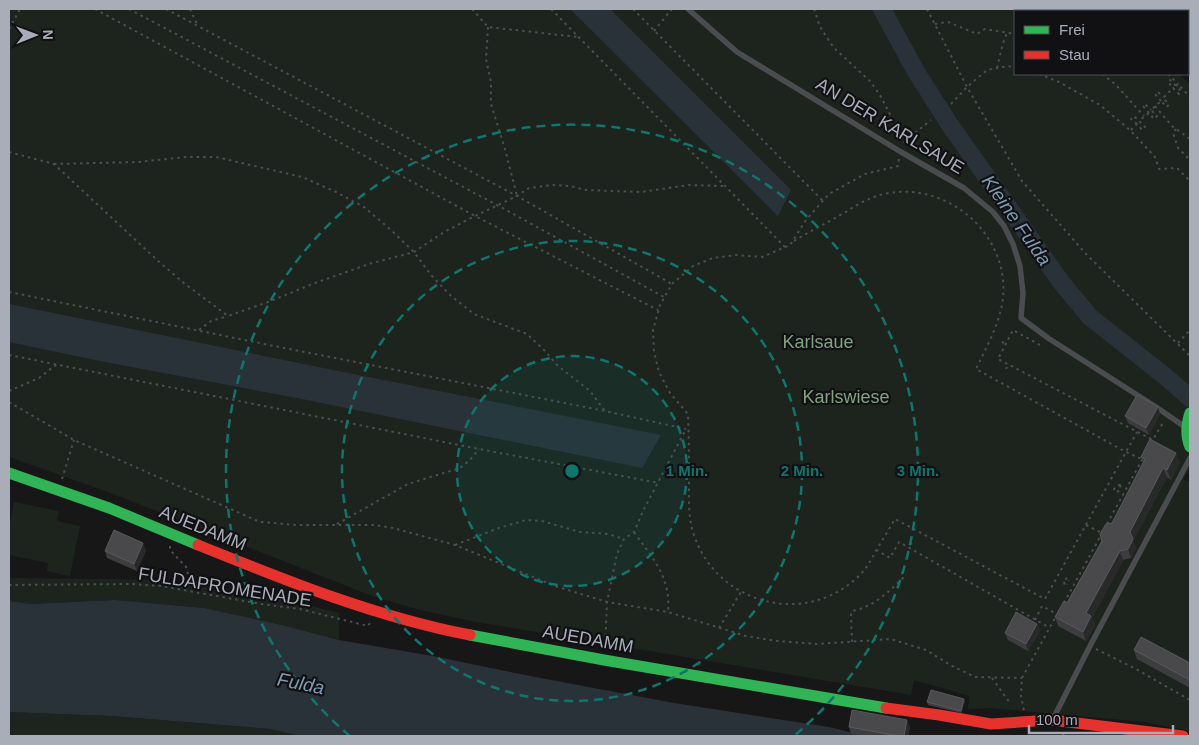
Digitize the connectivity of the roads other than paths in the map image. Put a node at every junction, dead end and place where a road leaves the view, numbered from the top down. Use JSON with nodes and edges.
{"nodes":[{"id":1,"x":688,"y":9,"type":"edge"},
{"id":2,"x":1190,"y":415,"type":"edge"},
{"id":3,"x":1186,"y":428,"type":"junction"},
{"id":4,"x":1190,"y":447,"type":"edge"},
{"id":5,"x":1190,"y":458,"type":"edge"},
{"id":6,"x":9,"y":473,"type":"edge"},
{"id":7,"x":1052,"y":720,"type":"junction"},
{"id":8,"x":1184,"y":736,"type":"edge"}],
"edges":[{"from":1,"to":3,"type":"lane","name":"AN DER KARLSAUE"},
{"from":2,"to":3,"type":"street"},
{"from":3,"to":4,"type":"street"},
{"from":5,"to":7,"type":"lane"},
{"from":6,"to":7,"type":"street","name":"AUEDAMM"},
{"from":7,"to":8,"type":"street","name":"AUEDAMM"}]}
